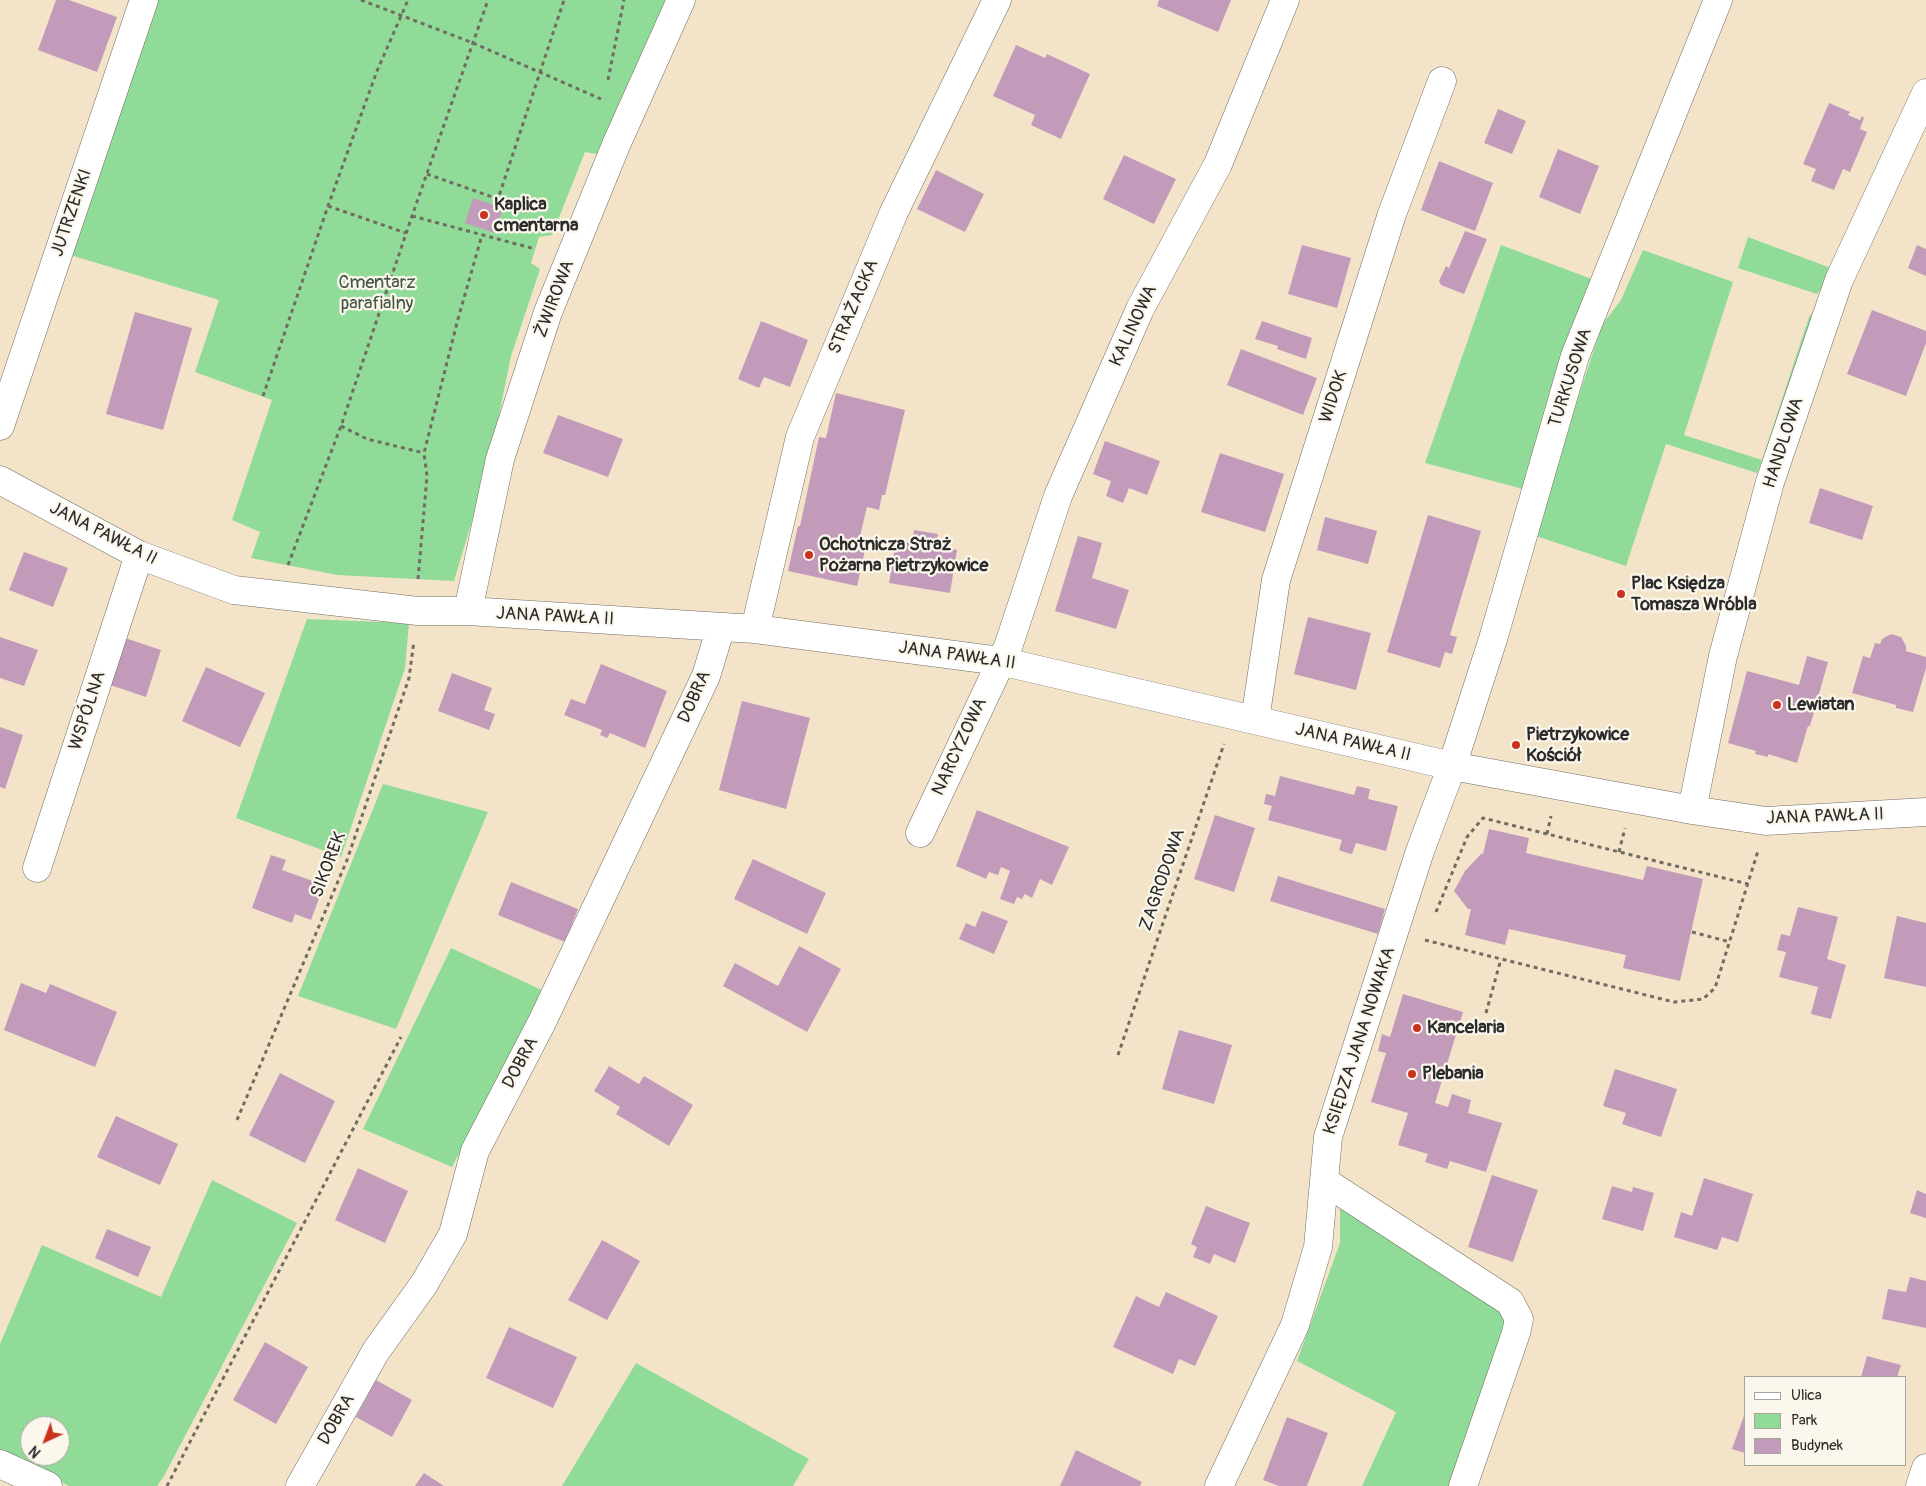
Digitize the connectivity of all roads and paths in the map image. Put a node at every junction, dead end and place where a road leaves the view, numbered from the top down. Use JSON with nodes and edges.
{"nodes":[{"id":1,"x":144,"y":0,"type":"edge"},
{"id":2,"x":361,"y":0,"type":"edge"},
{"id":3,"x":408,"y":0,"type":"edge"},
{"id":4,"x":488,"y":0,"type":"edge"},
{"id":5,"x":564,"y":0,"type":"edge"},
{"id":6,"x":624,"y":0,"type":"edge"},
{"id":7,"x":681,"y":0,"type":"edge"},
{"id":8,"x":997,"y":0,"type":"edge"},
{"id":9,"x":1285,"y":0,"type":"edge"},
{"id":10,"x":1718,"y":0,"type":"edge"},
{"id":11,"x":401,"y":16,"type":"junction"},
{"id":12,"x":473,"y":43,"type":"junction"},
{"id":13,"x":540,"y":73,"type":"junction"},
{"id":14,"x":1442,"y":81,"type":"dead end"},
{"id":15,"x":608,"y":82,"type":"dead end"},
{"id":16,"x":606,"y":91,"type":"dead end"},
{"id":17,"x":1926,"y":93,"type":"edge"},
{"id":18,"x":427,"y":174,"type":"junction"},
{"id":19,"x":328,"y":206,"type":"junction"},
{"id":20,"x":412,"y":216,"type":"junction"},
{"id":21,"x":406,"y":233,"type":"junction"},
{"id":22,"x":482,"y":235,"type":"junction"},
{"id":23,"x":535,"y":250,"type":"dead end"},
{"id":24,"x":263,"y":396,"type":"dead end"},
{"id":25,"x":0,"y":426,"type":"edge"},
{"id":26,"x":341,"y":426,"type":"junction"},
{"id":27,"x":424,"y":453,"type":"junction"},
{"id":28,"x":1,"y":483,"type":"edge"},
{"id":29,"x":139,"y":555,"type":"junction"},
{"id":30,"x":287,"y":565,"type":"dead end"},
{"id":31,"x":418,"y":580,"type":"dead end"},
{"id":32,"x":418,"y":611,"type":"junction"},
{"id":33,"x":468,"y":611,"type":"junction"},
{"id":34,"x":721,"y":627,"type":"junction"},
{"id":35,"x":755,"y":629,"type":"junction"},
{"id":36,"x":1000,"y":661,"type":"junction"},
{"id":37,"x":1245,"y":718,"type":"junction"},
{"id":38,"x":1452,"y":766,"type":"junction"},
{"id":39,"x":1692,"y":810,"type":"junction"},
{"id":40,"x":1926,"y":812,"type":"edge"},
{"id":41,"x":1626,"y":825,"type":"dead end"},
{"id":42,"x":920,"y":833,"type":"dead end"},
{"id":43,"x":1760,"y":844,"type":"dead end"},
{"id":44,"x":1619,"y":852,"type":"junction"},
{"id":45,"x":37,"y":868,"type":"dead end"},
{"id":46,"x":1748,"y":884,"type":"junction"},
{"id":47,"x":1435,"y":914,"type":"dead end"},
{"id":48,"x":1428,"y":931,"type":"dead end"},
{"id":49,"x":1692,"y":932,"type":"dead end"},
{"id":50,"x":1730,"y":942,"type":"junction"},
{"id":51,"x":1501,"y":959,"type":"junction"},
{"id":52,"x":1486,"y":1012,"type":"dead end"},
{"id":53,"x":401,"y":1037,"type":"dead end"},
{"id":54,"x":1118,"y":1055,"type":"dead end"},
{"id":55,"x":237,"y":1120,"type":"dead end"},
{"id":56,"x":1324,"y":1182,"type":"junction"},
{"id":57,"x":0,"y":1464,"type":"edge"},
{"id":58,"x":1926,"y":1468,"type":"edge"},
{"id":59,"x":48,"y":1486,"type":"edge"},
{"id":60,"x":167,"y":1486,"type":"edge"},
{"id":61,"x":300,"y":1486,"type":"edge"},
{"id":62,"x":1219,"y":1486,"type":"edge"},
{"id":63,"x":1463,"y":1486,"type":"edge"},
{"id":64,"x":1920,"y":1486,"type":"edge"}],
"edges":[{"from":1,"to":25,"type":"street","name":"JUTRZENKI"},
{"from":2,"to":11,"type":"path"},
{"from":3,"to":11,"type":"path"},
{"from":4,"to":12,"type":"path"},
{"from":5,"to":13,"type":"path"},
{"from":6,"to":15,"type":"path"},
{"from":7,"to":33,"type":"street","name":"ŻWIROWA"},
{"from":8,"to":35,"type":"street","name":"STRAŻACKA"},
{"from":9,"to":36,"type":"street","name":"KALINOWA"},
{"from":10,"to":38,"type":"street","name":"TURKUSOWA"},
{"from":11,"to":12,"type":"path"},
{"from":11,"to":19,"type":"path"},
{"from":12,"to":13,"type":"path"},
{"from":12,"to":18,"type":"path"},
{"from":13,"to":16,"type":"path"},
{"from":13,"to":18,"type":"path"},
{"from":14,"to":37,"type":"street","name":"WIDOK"},
{"from":17,"to":39,"type":"street","name":"HANDLOWA"},
{"from":18,"to":20,"type":"path"},
{"from":19,"to":21,"type":"path"},
{"from":19,"to":24,"type":"path"},
{"from":20,"to":21,"type":"path"},
{"from":20,"to":22,"type":"path"},
{"from":21,"to":26,"type":"path"},
{"from":22,"to":23,"type":"path"},
{"from":22,"to":27,"type":"path"},
{"from":26,"to":27,"type":"path"},
{"from":26,"to":30,"type":"path"},
{"from":27,"to":31,"type":"path"},
{"from":28,"to":29,"type":"street","name":"JANA PAWŁA II"},
{"from":29,"to":32,"type":"street","name":"JANA PAWŁA II"},
{"from":29,"to":45,"type":"street","name":"WSPÓLNA"},
{"from":32,"to":33,"type":"street","name":"JANA PAWŁA II"},
{"from":32,"to":55,"type":"path","name":"SIKOREK"},
{"from":33,"to":34,"type":"street","name":"JANA PAWŁA II"},
{"from":34,"to":35,"type":"street","name":"JANA PAWŁA II"},
{"from":34,"to":61,"type":"street","name":"DOBRA"},
{"from":35,"to":36,"type":"street","name":"JANA PAWŁA II"},
{"from":36,"to":37,"type":"street","name":"JANA PAWŁA II"},
{"from":36,"to":42,"type":"street","name":"NARCYZOWA"},
{"from":37,"to":38,"type":"street","name":"JANA PAWŁA II"},
{"from":37,"to":54,"type":"path","name":"ZAGRODOWA"},
{"from":38,"to":39,"type":"street","name":"JANA PAWŁA II"},
{"from":38,"to":56,"type":"street","name":"KSIĘDZA JANA NOWAKA"},
{"from":39,"to":40,"type":"street","name":"JANA PAWŁA II"},
{"from":41,"to":44,"type":"path"},
{"from":43,"to":46,"type":"path"},
{"from":44,"to":46,"type":"path"},
{"from":44,"to":47,"type":"path"},
{"from":46,"to":50,"type":"path"},
{"from":48,"to":51,"type":"path"},
{"from":49,"to":50,"type":"path"},
{"from":50,"to":51,"type":"path"},
{"from":51,"to":52,"type":"path"},
{"from":53,"to":60,"type":"path"},
{"from":56,"to":62,"type":"street","name":"KSIĘDZA JANA NOWAKA"},
{"from":56,"to":63,"type":"street"},
{"from":57,"to":59,"type":"street"},
{"from":58,"to":64,"type":"street"}]}
